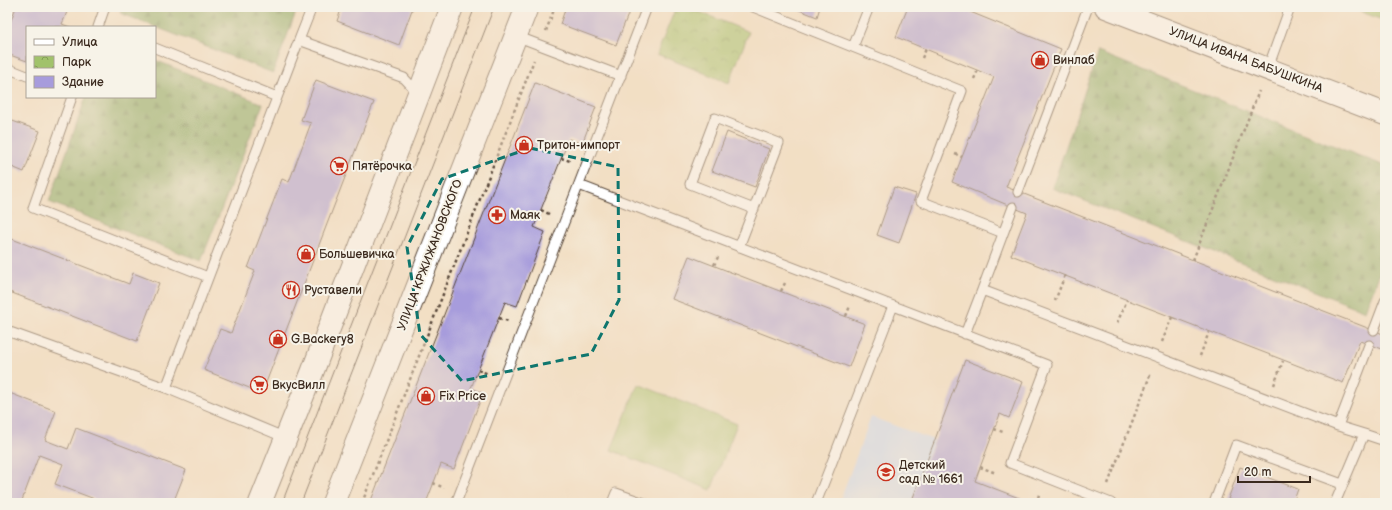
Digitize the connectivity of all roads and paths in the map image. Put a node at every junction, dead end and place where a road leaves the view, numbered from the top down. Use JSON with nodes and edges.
{"nodes":[{"id":1,"x":105,"y":7,"type":"edge"},
{"id":2,"x":312,"y":7,"type":"edge"},
{"id":3,"x":452,"y":7,"type":"edge"},
{"id":4,"x":527,"y":7,"type":"edge"},
{"id":5,"x":555,"y":7,"type":"edge"},
{"id":6,"x":647,"y":7,"type":"edge"},
{"id":7,"x":753,"y":7,"type":"edge"},
{"id":8,"x":869,"y":7,"type":"edge"},
{"id":9,"x":1088,"y":7,"type":"edge"},
{"id":10,"x":1106,"y":7,"type":"edge"},
{"id":11,"x":1290,"y":7,"type":"edge"},
{"id":12,"x":100,"y":26,"type":"edge"},
{"id":13,"x":516,"y":36,"type":"junction"},
{"id":14,"x":299,"y":40,"type":"junction"},
{"id":15,"x":540,"y":44,"type":"junction"},
{"id":16,"x":853,"y":47,"type":"junction"},
{"id":17,"x":156,"y":48,"type":"edge"},
{"id":18,"x":7,"y":68,"type":"edge"},
{"id":19,"x":1268,"y":68,"type":"junction"},
{"id":20,"x":26,"y":76,"type":"edge"},
{"id":21,"x":621,"y":76,"type":"junction"},
{"id":22,"x":419,"y":94,"type":"junction"},
{"id":23,"x":277,"y":97,"type":"junction"},
{"id":24,"x":72,"y":98,"type":"edge"},
{"id":25,"x":1385,"y":114,"type":"edge"},
{"id":26,"x":579,"y":185,"type":"junction"},
{"id":27,"x":1018,"y":192,"type":"dead end"},
{"id":28,"x":1013,"y":207,"type":"dead end"},
{"id":29,"x":754,"y":209,"type":"junction"},
{"id":30,"x":1003,"y":233,"type":"junction"},
{"id":31,"x":739,"y":247,"type":"junction"},
{"id":32,"x":1193,"y":260,"type":"dead end"},
{"id":33,"x":1065,"y":275,"type":"dead end"},
{"id":34,"x":208,"y":277,"type":"junction"},
{"id":35,"x":982,"y":290,"type":"junction"},
{"id":36,"x":1127,"y":300,"type":"dead end"},
{"id":37,"x":1385,"y":301,"type":"edge"},
{"id":38,"x":893,"y":306,"type":"junction"},
{"id":39,"x":1048,"y":316,"type":"junction"},
{"id":40,"x":1172,"y":317,"type":"dead end"},
{"id":41,"x":1374,"y":330,"type":"dead end"},
{"id":42,"x":7,"y":331,"type":"edge"},
{"id":43,"x":1209,"y":332,"type":"dead end"},
{"id":44,"x":965,"y":334,"type":"junction"},
{"id":45,"x":1110,"y":340,"type":"junction"},
{"id":46,"x":1369,"y":344,"type":"dead end"},
{"id":47,"x":1156,"y":357,"type":"junction"},
{"id":48,"x":1283,"y":361,"type":"dead end"},
{"id":49,"x":1194,"y":372,"type":"junction"},
{"id":50,"x":166,"y":388,"type":"junction"},
{"id":51,"x":1268,"y":399,"type":"junction"},
{"id":52,"x":1338,"y":426,"type":"junction"},
{"id":53,"x":1364,"y":434,"type":"junction"},
{"id":54,"x":286,"y":438,"type":"junction"},
{"id":55,"x":1385,"y":441,"type":"edge"},
{"id":56,"x":1342,"y":484,"type":"junction"},
{"id":57,"x":1107,"y":501,"type":"edge"},
{"id":58,"x":260,"y":503,"type":"edge"},
{"id":59,"x":333,"y":503,"type":"edge"},
{"id":60,"x":362,"y":503,"type":"edge"},
{"id":61,"x":456,"y":503,"type":"edge"},
{"id":62,"x":612,"y":503,"type":"edge"},
{"id":63,"x":644,"y":503,"type":"edge"},
{"id":64,"x":816,"y":503,"type":"edge"},
{"id":65,"x":1214,"y":503,"type":"edge"},
{"id":66,"x":1335,"y":503,"type":"edge"}],
"edges":[{"from":1,"to":12,"type":"lane"},
{"from":2,"to":14,"type":"lane"},
{"from":3,"to":22,"type":"street"},
{"from":4,"to":13,"type":"street","name":"УЛИЦА КРЖИЖАНОВСКОГО"},
{"from":5,"to":15,"type":"path"},
{"from":6,"to":21,"type":"lane"},
{"from":7,"to":16,"type":"lane"},
{"from":8,"to":16,"type":"lane"},
{"from":9,"to":27,"type":"lane"},
{"from":10,"to":19,"type":"street","name":"УЛИЦА ИВАНА БАБУШКИНА"},
{"from":11,"to":19,"type":"lane"},
{"from":13,"to":15,"type":"lane"},
{"from":13,"to":59,"type":"street","name":"УЛИЦА КРЖИЖАНОВСКОГО"},
{"from":14,"to":22,"type":"lane"},
{"from":14,"to":23,"type":"lane"},
{"from":15,"to":21,"type":"lane"},
{"from":15,"to":60,"type":"path"},
{"from":16,"to":30,"type":"lane"},
{"from":17,"to":23,"type":"lane"},
{"from":18,"to":20,"type":"lane"},
{"from":19,"to":25,"type":"street","name":"УЛИЦА ИВАНА БАБУШКИНА"},
{"from":19,"to":32,"type":"path"},
{"from":21,"to":26,"type":"lane"},
{"from":22,"to":54,"type":"street"},
{"from":23,"to":34,"type":"lane"},
{"from":24,"to":34,"type":"lane"},
{"from":26,"to":31,"type":"lane"},
{"from":26,"to":61,"type":"lane"},
{"from":28,"to":30,"type":"lane"},
{"from":29,"to":29,"type":"lane"},
{"from":29,"to":31,"type":"lane"},
{"from":30,"to":35,"type":"lane"},
{"from":31,"to":38,"type":"lane"},
{"from":33,"to":39,"type":"path"},
{"from":34,"to":50,"type":"lane"},
{"from":35,"to":39,"type":"lane"},
{"from":35,"to":44,"type":"lane"},
{"from":36,"to":45,"type":"path"},
{"from":37,"to":41,"type":"lane"},
{"from":38,"to":44,"type":"lane"},
{"from":38,"to":64,"type":"lane"},
{"from":39,"to":45,"type":"lane"},
{"from":40,"to":47,"type":"path"},
{"from":42,"to":50,"type":"lane"},
{"from":43,"to":49,"type":"path"},
{"from":44,"to":57,"type":"lane"},
{"from":45,"to":47,"type":"lane"},
{"from":46,"to":52,"type":"lane"},
{"from":47,"to":49,"type":"lane"},
{"from":47,"to":57,"type":"path"},
{"from":48,"to":51,"type":"path"},
{"from":49,"to":51,"type":"lane"},
{"from":50,"to":54,"type":"lane"},
{"from":51,"to":52,"type":"lane"},
{"from":52,"to":53,"type":"lane"},
{"from":53,"to":55,"type":"lane"},
{"from":53,"to":56,"type":"lane"},
{"from":54,"to":58,"type":"street"},
{"from":56,"to":65,"type":"lane"},
{"from":56,"to":66,"type":"lane"},
{"from":62,"to":63,"type":"lane"}]}
